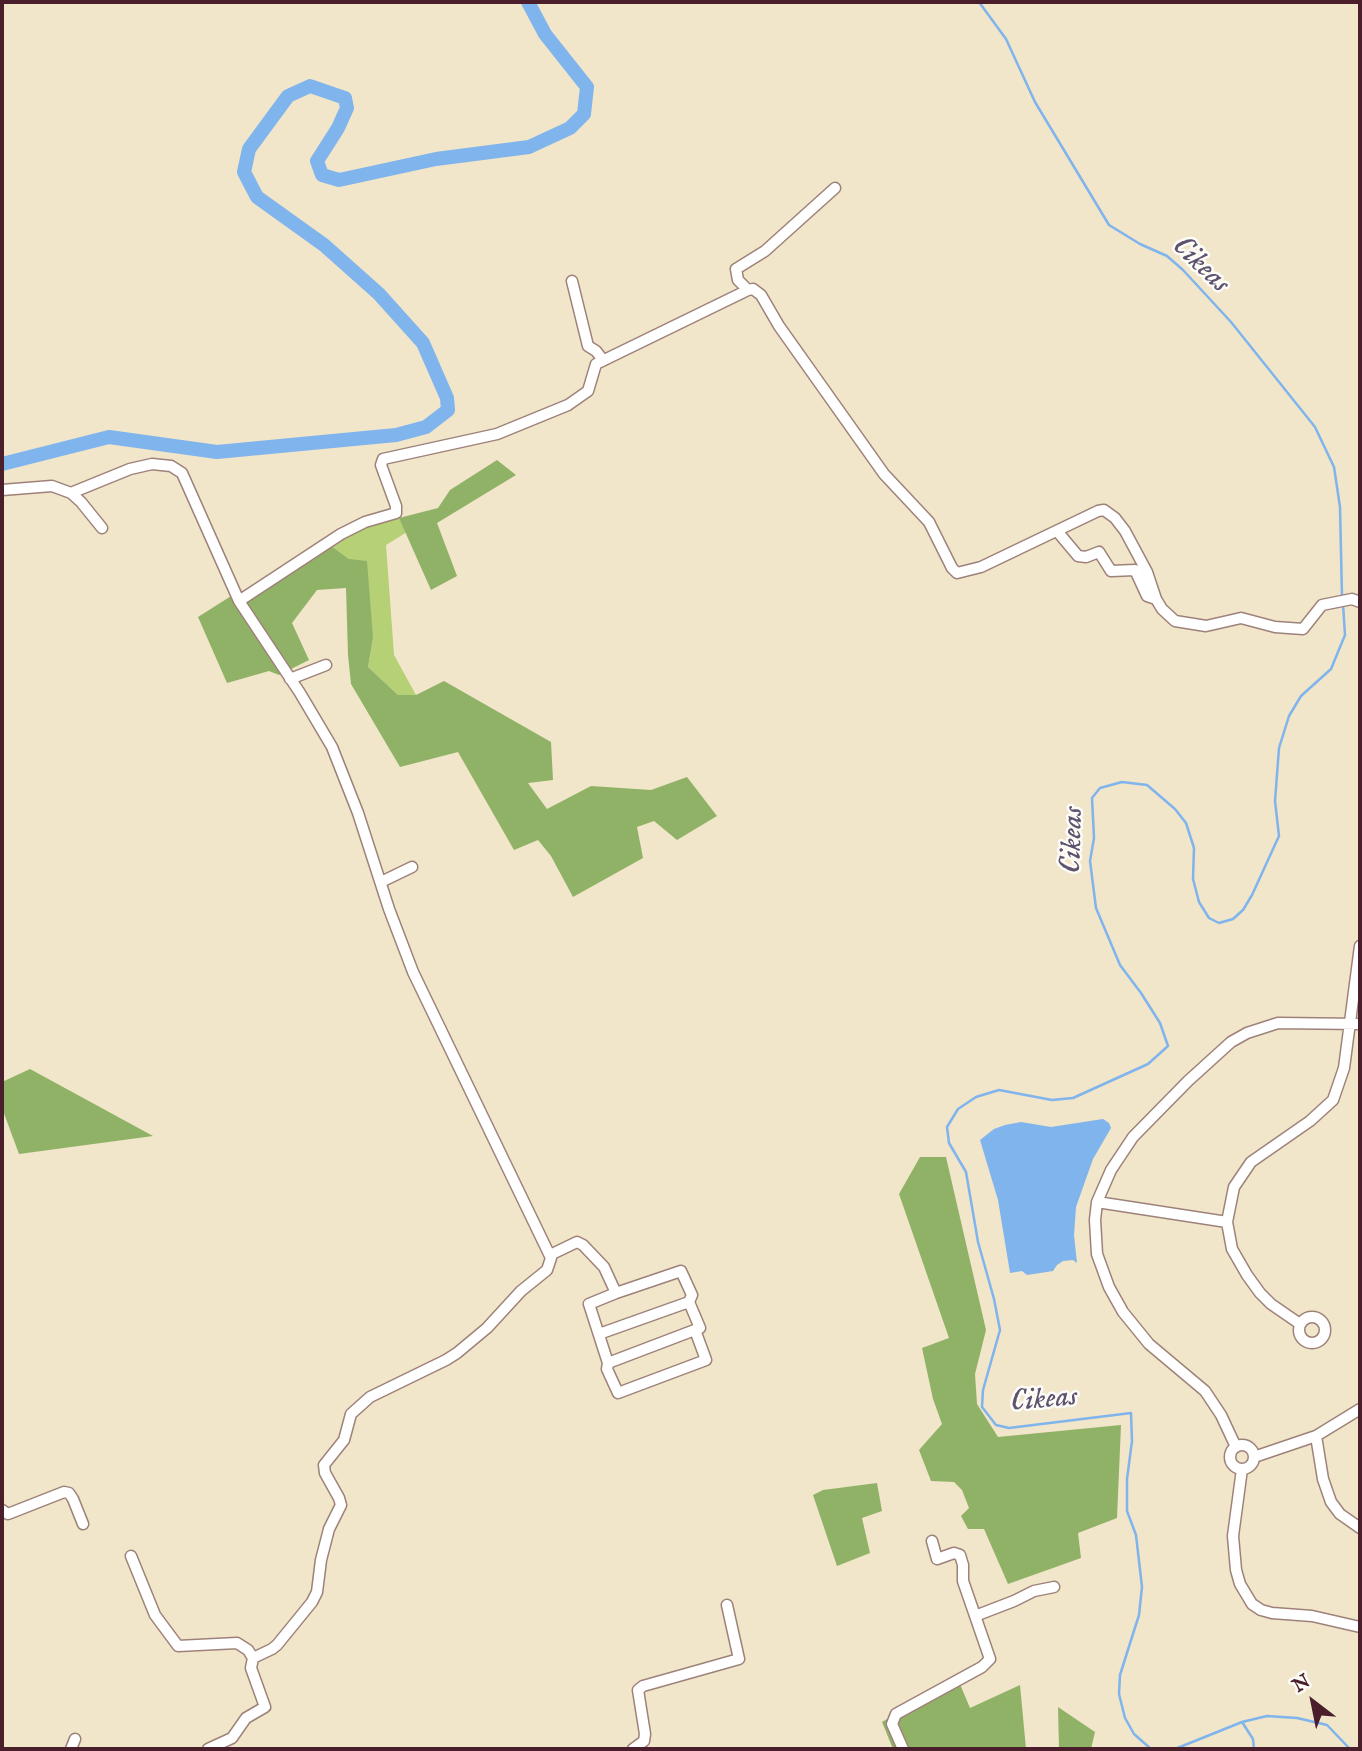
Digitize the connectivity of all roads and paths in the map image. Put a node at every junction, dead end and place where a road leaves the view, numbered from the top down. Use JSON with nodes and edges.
{"nodes":[{"id":1,"x":835,"y":188,"type":"dead end"},
{"id":2,"x":572,"y":281,"type":"dead end"},
{"id":3,"x":748,"y":290,"type":"junction"},
{"id":4,"x":603,"y":360,"type":"junction"},
{"id":5,"x":2,"y":490,"type":"edge"},
{"id":6,"x":71,"y":493,"type":"junction"},
{"id":7,"x":102,"y":528,"type":"dead end"},
{"id":8,"x":1056,"y":531,"type":"junction"},
{"id":9,"x":1156,"y":599,"type":"junction"},
{"id":10,"x":1356,"y":600,"type":"edge"},
{"id":11,"x":239,"y":601,"type":"junction"},
{"id":12,"x":326,"y":665,"type":"dead end"},
{"id":13,"x":290,"y":679,"type":"junction"},
{"id":14,"x":412,"y":867,"type":"dead end"},
{"id":15,"x":381,"y":882,"type":"junction"},
{"id":16,"x":1360,"y":946,"type":"edge"},
{"id":17,"x":1355,"y":1023,"type":"edge"},
{"id":18,"x":1097,"y":1202,"type":"junction"},
{"id":19,"x":1227,"y":1222,"type":"junction"},
{"id":20,"x":550,"y":1255,"type":"junction"},
{"id":21,"x":616,"y":1293,"type":"junction"},
{"id":22,"x":689,"y":1301,"type":"junction"},
{"id":23,"x":1300,"y":1324,"type":"dead end"},
{"id":24,"x":695,"y":1330,"type":"junction"},
{"id":25,"x":599,"y":1334,"type":"junction"},
{"id":26,"x":608,"y":1363,"type":"junction"},
{"id":27,"x":1360,"y":1409,"type":"edge"},
{"id":28,"x":1316,"y":1436,"type":"junction"},
{"id":29,"x":1236,"y":1447,"type":"junction"},
{"id":30,"x":1254,"y":1457,"type":"junction"},
{"id":31,"x":1242,"y":1469,"type":"junction"},
{"id":32,"x":2,"y":1510,"type":"edge"},
{"id":33,"x":83,"y":1524,"type":"dead end"},
{"id":34,"x":1360,"y":1528,"type":"edge"},
{"id":35,"x":932,"y":1541,"type":"dead end"},
{"id":36,"x":131,"y":1556,"type":"dead end"},
{"id":37,"x":1054,"y":1587,"type":"dead end"},
{"id":38,"x":727,"y":1605,"type":"dead end"},
{"id":39,"x":975,"y":1616,"type":"junction"},
{"id":40,"x":1360,"y":1627,"type":"edge"},
{"id":41,"x":253,"y":1658,"type":"junction"},
{"id":42,"x":208,"y":1749,"type":"edge"},
{"id":43,"x":633,"y":1749,"type":"edge"},
{"id":44,"x":903,"y":1749,"type":"edge"}],
"edges":[{"from":1,"to":3,"type":"street"},
{"from":2,"to":4,"type":"street"},
{"from":3,"to":4,"type":"street"},
{"from":3,"to":8,"type":"street"},
{"from":4,"to":11,"type":"street"},
{"from":5,"to":6,"type":"street"},
{"from":6,"to":7,"type":"street"},
{"from":6,"to":11,"type":"street"},
{"from":8,"to":9,"type":"street"},
{"from":8,"to":9,"type":"street"},
{"from":9,"to":10,"type":"street"},
{"from":11,"to":13,"type":"street"},
{"from":12,"to":13,"type":"street"},
{"from":13,"to":15,"type":"street"},
{"from":14,"to":15,"type":"street"},
{"from":15,"to":20,"type":"street"},
{"from":16,"to":17,"type":"street"},
{"from":17,"to":18,"type":"street"},
{"from":17,"to":19,"type":"street"},
{"from":18,"to":19,"type":"street"},
{"from":18,"to":29,"type":"street"},
{"from":19,"to":23,"type":"street"},
{"from":20,"to":21,"type":"street"},
{"from":20,"to":41,"type":"street"},
{"from":21,"to":22,"type":"street"},
{"from":21,"to":25,"type":"street"},
{"from":22,"to":24,"type":"street"},
{"from":22,"to":25,"type":"street"},
{"from":24,"to":26,"type":"street"},
{"from":24,"to":26,"type":"street"},
{"from":25,"to":26,"type":"street"},
{"from":27,"to":28,"type":"street"},
{"from":28,"to":30,"type":"street"},
{"from":28,"to":34,"type":"street"},
{"from":29,"to":30,"type":"street"},
{"from":29,"to":31,"type":"street"},
{"from":30,"to":31,"type":"street"},
{"from":31,"to":40,"type":"street"},
{"from":32,"to":33,"type":"street"},
{"from":35,"to":39,"type":"street"},
{"from":36,"to":41,"type":"street"},
{"from":37,"to":39,"type":"street"},
{"from":38,"to":43,"type":"street"},
{"from":39,"to":44,"type":"street"},
{"from":41,"to":42,"type":"street"}]}
